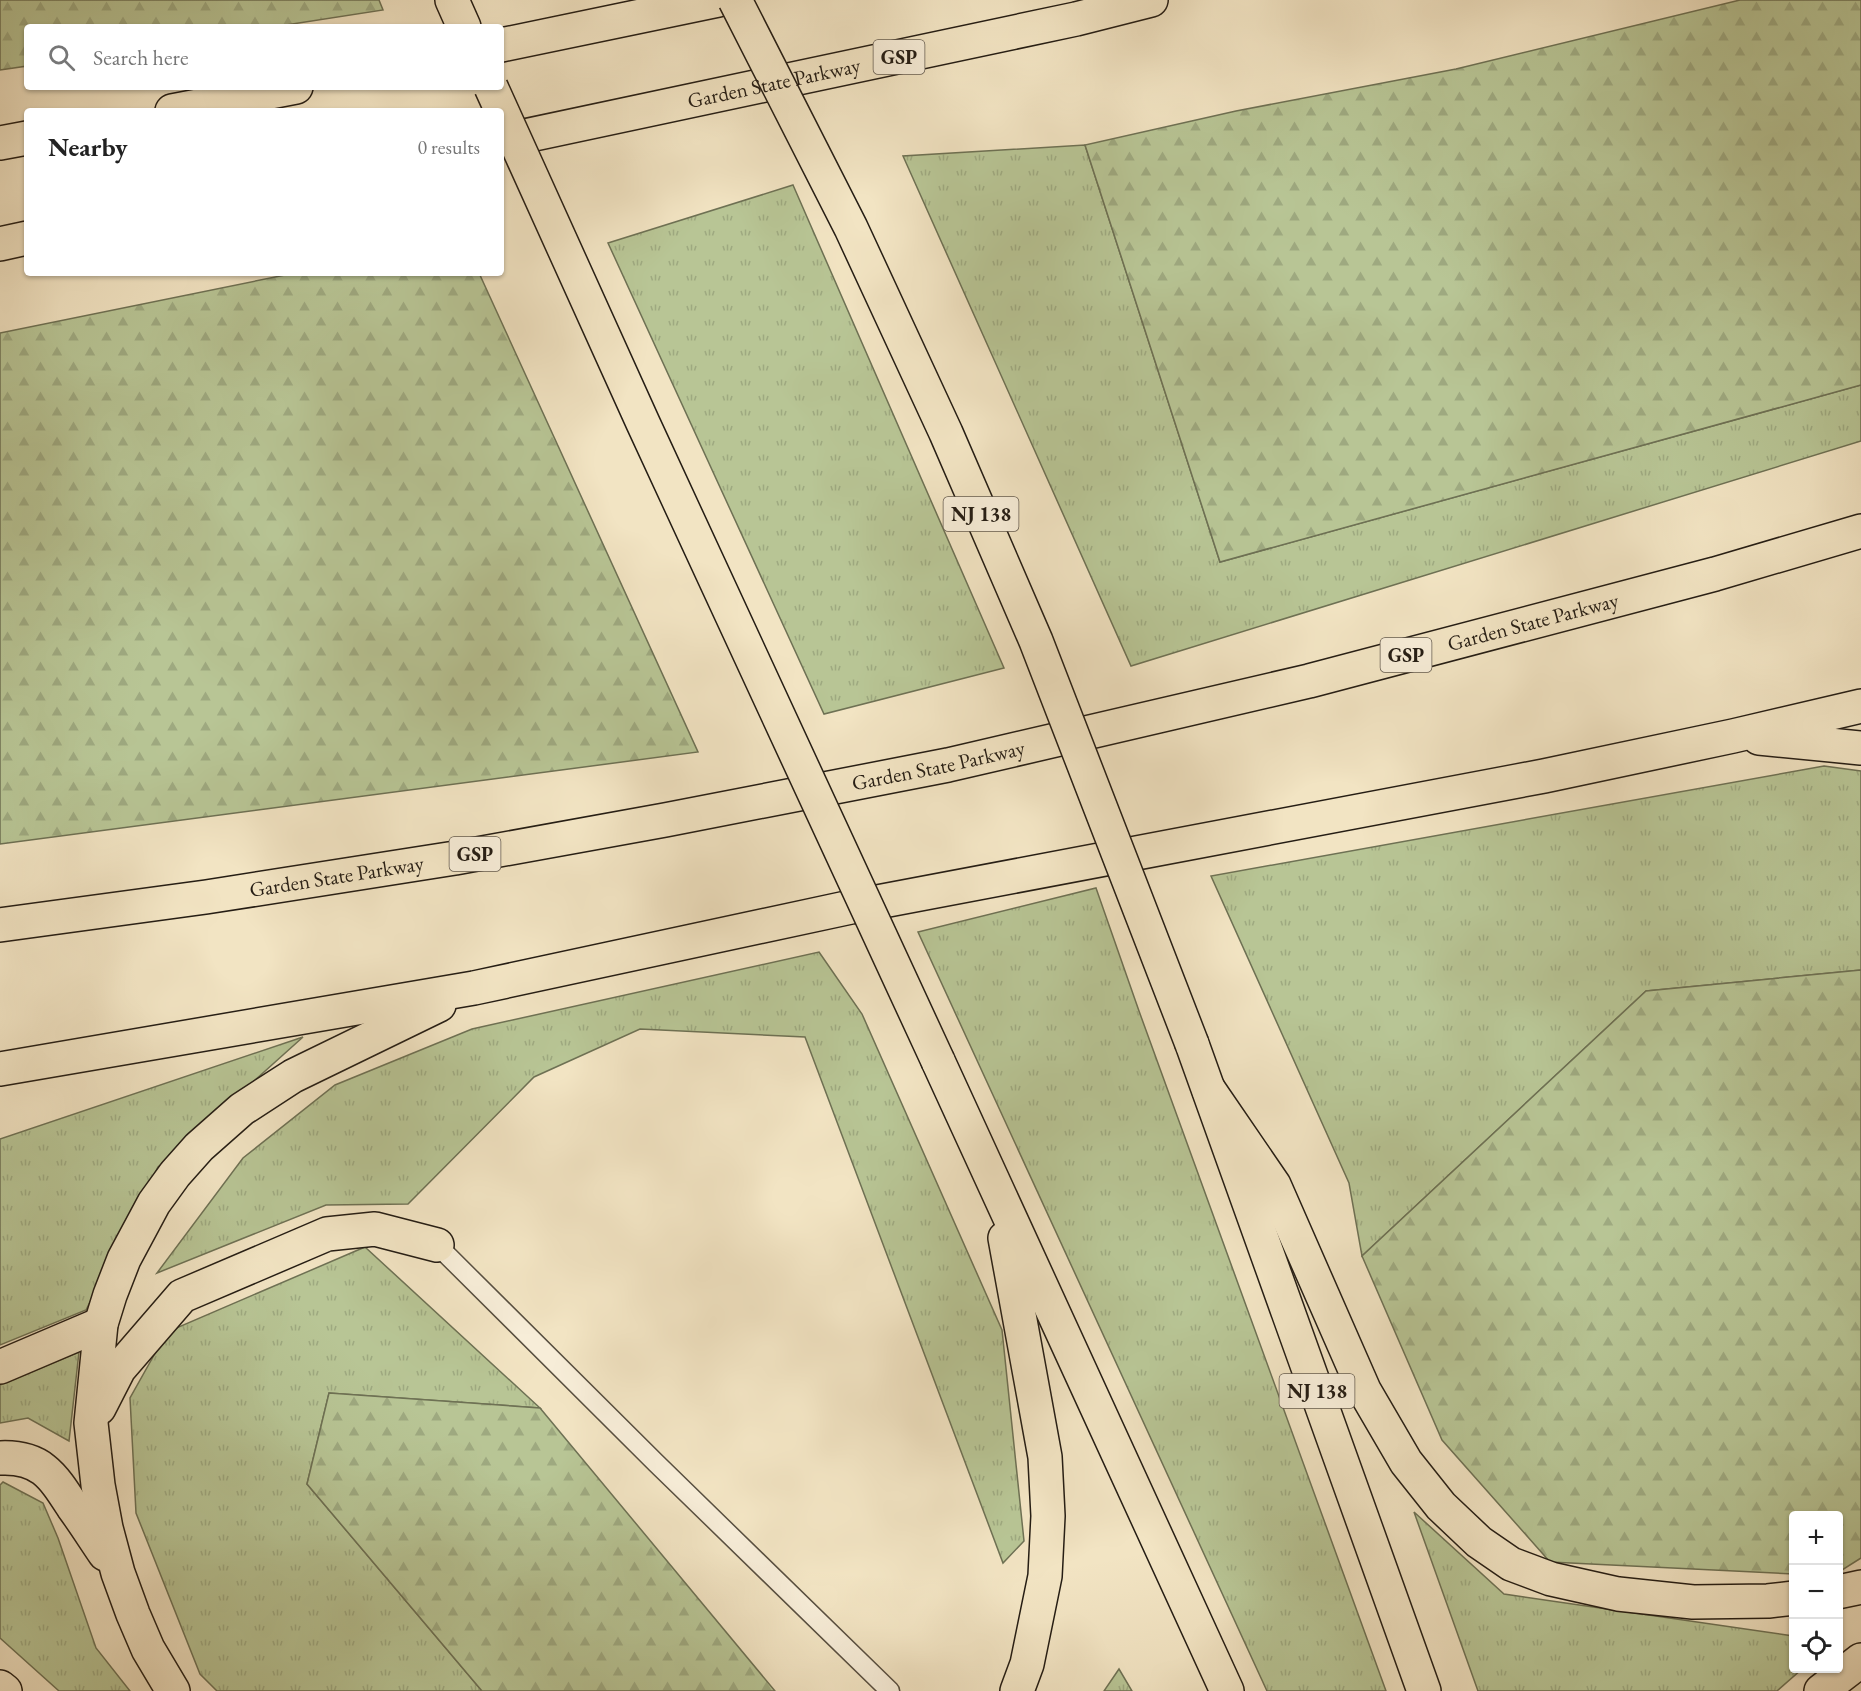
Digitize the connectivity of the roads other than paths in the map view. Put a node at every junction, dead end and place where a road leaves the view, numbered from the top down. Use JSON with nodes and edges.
{"nodes":[{"id":1,"x":452,"y":0,"type":"edge"},
{"id":2,"x":718,"y":0,"type":"edge"},
{"id":3,"x":735,"y":0,"type":"edge"},
{"id":4,"x":1151,"y":0,"type":"edge"},
{"id":5,"x":463,"y":24,"type":"edge"},
{"id":6,"x":504,"y":44,"type":"edge"},
{"id":7,"x":280,"y":90,"type":"edge"},
{"id":8,"x":492,"y":90,"type":"edge"},
{"id":9,"x":188,"y":108,"type":"edge"},
{"id":10,"x":501,"y":108,"type":"edge"},
{"id":11,"x":504,"y":116,"type":"edge"},
{"id":12,"x":24,"y":139,"type":"edge"},
{"id":13,"x":504,"y":140,"type":"edge"},
{"id":14,"x":0,"y":143,"type":"edge"},
{"id":15,"x":24,"y":239,"type":"edge"},
{"id":16,"x":0,"y":244,"type":"edge"},
{"id":17,"x":1861,"y":531,"type":"edge"},
{"id":18,"x":1861,"y":706,"type":"edge"},
{"id":19,"x":1733,"y":736,"type":"junction"},
{"id":20,"x":1861,"y":748,"type":"edge"},
{"id":21,"x":0,"y":925,"type":"edge"},
{"id":22,"x":474,"y":988,"type":"junction"},
{"id":23,"x":0,"y":1069,"type":"edge"},
{"id":24,"x":1209,"y":1090,"type":"junction"},
{"id":25,"x":996,"y":1189,"type":"junction"},
{"id":26,"x":438,"y":1245,"type":"joint"},
{"id":27,"x":100,"y":1324,"type":"junction"},
{"id":28,"x":0,"y":1367,"type":"edge"},
{"id":29,"x":91,"y":1423,"type":"junction"},
{"id":30,"x":0,"y":1458,"type":"edge"},
{"id":31,"x":118,"y":1573,"type":"junction"},
{"id":32,"x":1861,"y":1587,"type":"edge"},
{"id":33,"x":1843,"y":1591,"type":"edge"},
{"id":34,"x":1789,"y":1599,"type":"edge"},
{"id":35,"x":1861,"y":1660,"type":"edge"},
{"id":36,"x":0,"y":1687,"type":"edge"},
{"id":37,"x":5,"y":1691,"type":"edge"},
{"id":38,"x":173,"y":1691,"type":"edge"},
{"id":39,"x":890,"y":1691,"type":"edge"},
{"id":40,"x":1017,"y":1691,"type":"edge"},
{"id":41,"x":1227,"y":1691,"type":"edge"},
{"id":42,"x":1425,"y":1691,"type":"edge"},
{"id":43,"x":1821,"y":1691,"type":"edge"}],
"edges":[{"from":1,"to":5,"type":"highway"},
{"from":2,"to":6,"type":"highway"},
{"from":3,"to":24,"type":"highway","number":"NJ 138","bridge":true},
{"from":4,"to":13,"type":"highway","name":"Garden State Parkway","number":"GSP"},
{"from":7,"to":9,"type":"highway"},
{"from":8,"to":10,"type":"highway","bridge":true},
{"from":11,"to":25,"type":"highway","bridge":true},
{"from":12,"to":14,"type":"highway"},
{"from":15,"to":16,"type":"highway"},
{"from":17,"to":21,"type":"highway","name":"Garden State Parkway","number":"GSP"},
{"from":18,"to":19,"type":"highway"},
{"from":19,"to":20,"type":"highway"},
{"from":19,"to":22,"type":"highway"},
{"from":22,"to":23,"type":"highway"},
{"from":22,"to":27,"type":"highway"},
{"from":24,"to":34,"type":"highway"},
{"from":24,"to":42,"type":"highway","number":"NJ 138"},
{"from":25,"to":40,"type":"highway"},
{"from":25,"to":41,"type":"highway"},
{"from":26,"to":29,"type":"highway"},
{"from":26,"to":39,"type":"lane"},
{"from":27,"to":28,"type":"highway"},
{"from":27,"to":29,"type":"highway"},
{"from":29,"to":31,"type":"highway"},
{"from":30,"to":31,"type":"highway"},
{"from":31,"to":38,"type":"highway"},
{"from":32,"to":33,"type":"highway"},
{"from":35,"to":43,"type":"highway"},
{"from":36,"to":37,"type":"highway"}]}
